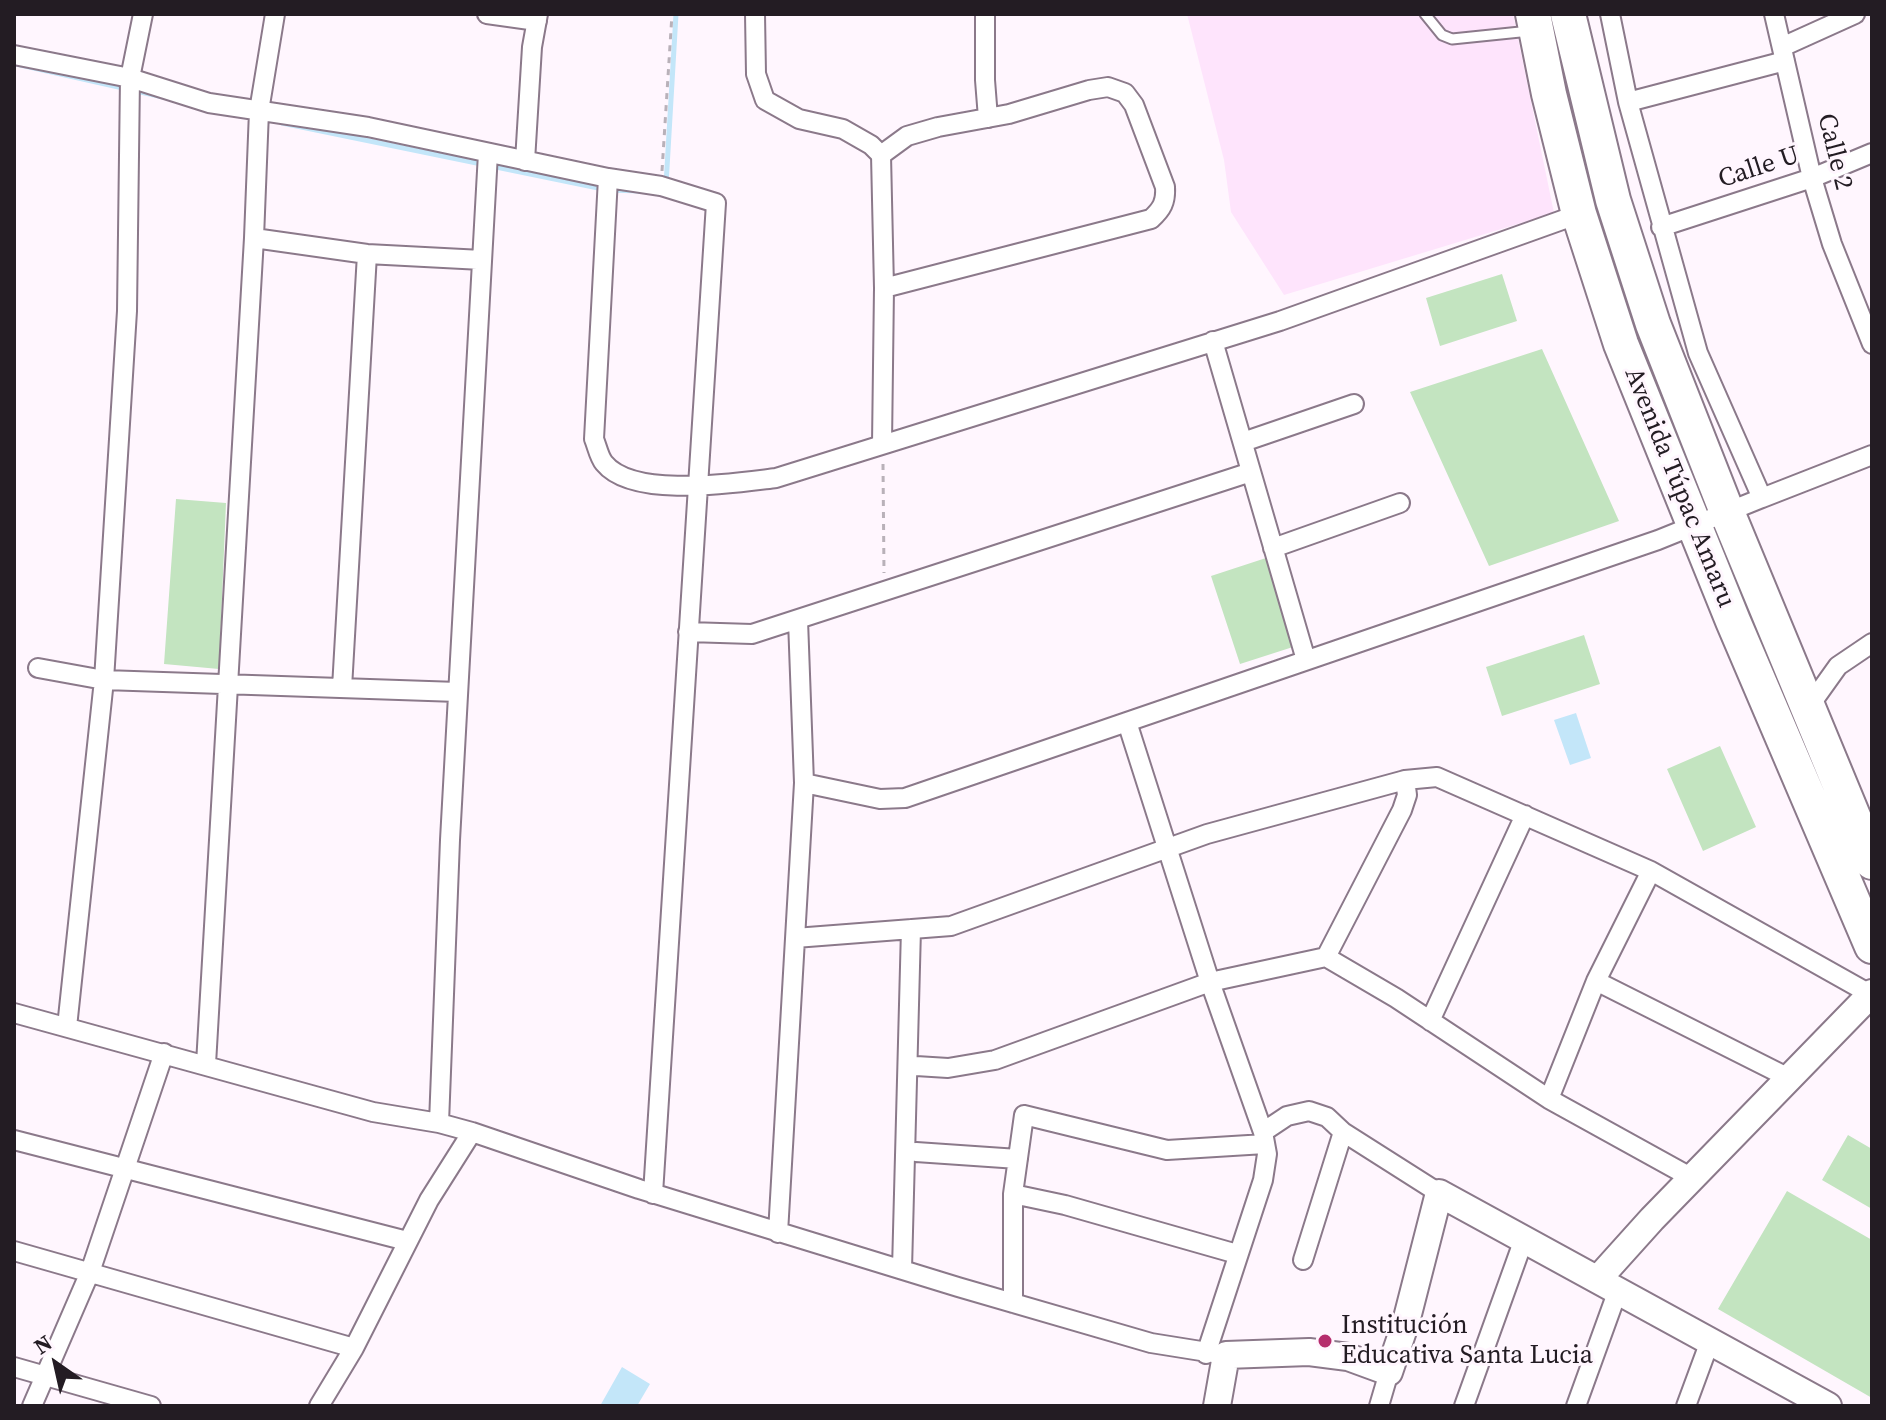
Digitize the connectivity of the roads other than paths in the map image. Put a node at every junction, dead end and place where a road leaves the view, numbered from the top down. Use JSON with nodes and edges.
{"nodes":[{"id":1,"x":143,"y":14,"type":"edge"},
{"id":2,"x":275,"y":14,"type":"edge"},
{"id":3,"x":487,"y":14,"type":"edge"},
{"id":4,"x":755,"y":14,"type":"edge"},
{"id":5,"x":985,"y":14,"type":"edge"},
{"id":6,"x":1425,"y":14,"type":"edge"},
{"id":7,"x":1568,"y":14,"type":"edge"},
{"id":8,"x":1610,"y":14,"type":"edge"},
{"id":9,"x":1774,"y":14,"type":"edge"},
{"id":10,"x":1855,"y":14,"type":"edge"},
{"id":11,"x":537,"y":18,"type":"edge"},
{"id":12,"x":1535,"y":22,"type":"edge"},
{"id":13,"x":1783,"y":54,"type":"junction"},
{"id":14,"x":14,"y":55,"type":"edge"},
{"id":15,"x":130,"y":78,"type":"junction"},
{"id":16,"x":1628,"y":102,"type":"junction"},
{"id":17,"x":259,"y":111,"type":"junction"},
{"id":18,"x":988,"y":118,"type":"junction"},
{"id":19,"x":488,"y":153,"type":"junction"},
{"id":20,"x":1872,"y":153,"type":"edge"},
{"id":21,"x":881,"y":155,"type":"junction"},
{"id":22,"x":525,"y":161,"type":"junction"},
{"id":23,"x":608,"y":178,"type":"junction"},
{"id":24,"x":1812,"y":178,"type":"junction"},
{"id":25,"x":1579,"y":214,"type":"junction"},
{"id":26,"x":1661,"y":227,"type":"junction"},
{"id":27,"x":254,"y":238,"type":"junction"},
{"id":28,"x":367,"y":254,"type":"junction"},
{"id":29,"x":482,"y":260,"type":"junction"},
{"id":30,"x":884,"y":288,"type":"junction"},
{"id":31,"x":1213,"y":341,"type":"junction"},
{"id":32,"x":1872,"y":344,"type":"edge"},
{"id":33,"x":1354,"y":404,"type":"dead end"},
{"id":34,"x":1243,"y":442,"type":"junction"},
{"id":35,"x":882,"y":444,"type":"junction"},
{"id":36,"x":1872,"y":455,"type":"edge"},
{"id":37,"x":1251,"y":472,"type":"junction"},
{"id":38,"x":698,"y":487,"type":"junction"},
{"id":39,"x":1762,"y":498,"type":"junction"},
{"id":40,"x":1400,"y":503,"type":"dead end"},
{"id":41,"x":1727,"y":512,"type":"junction"},
{"id":42,"x":1695,"y":526,"type":"junction"},
{"id":43,"x":1273,"y":548,"type":"junction"},
{"id":44,"x":798,"y":620,"type":"junction"},
{"id":45,"x":688,"y":632,"type":"junction"},
{"id":46,"x":1872,"y":643,"type":"edge"},
{"id":47,"x":1306,"y":660,"type":"junction"},
{"id":48,"x":38,"y":668,"type":"dead end"},
{"id":49,"x":104,"y":680,"type":"junction"},
{"id":50,"x":229,"y":683,"type":"junction"},
{"id":51,"x":342,"y":688,"type":"junction"},
{"id":52,"x":458,"y":692,"type":"junction"},
{"id":53,"x":1808,"y":708,"type":"junction"},
{"id":54,"x":1127,"y":722,"type":"junction"},
{"id":55,"x":1405,"y":780,"type":"junction"},
{"id":56,"x":804,"y":783,"type":"junction"},
{"id":57,"x":1525,"y":815,"type":"junction"},
{"id":58,"x":1168,"y":848,"type":"junction"},
{"id":59,"x":1872,"y":862,"type":"edge"},
{"id":60,"x":1651,"y":871,"type":"junction"},
{"id":61,"x":911,"y":929,"type":"junction"},
{"id":62,"x":795,"y":938,"type":"junction"},
{"id":63,"x":1872,"y":946,"type":"edge"},
{"id":64,"x":1326,"y":957,"type":"junction"},
{"id":65,"x":1596,"y":981,"type":"junction"},
{"id":66,"x":1210,"y":982,"type":"junction"},
{"id":67,"x":1871,"y":994,"type":"edge"},
{"id":68,"x":14,"y":1013,"type":"edge"},
{"id":69,"x":1430,"y":1021,"type":"junction"},
{"id":70,"x":67,"y":1027,"type":"junction"},
{"id":71,"x":164,"y":1053,"type":"junction"},
{"id":72,"x":206,"y":1064,"type":"junction"},
{"id":73,"x":916,"y":1066,"type":"dead end"},
{"id":74,"x":1789,"y":1078,"type":"junction"},
{"id":75,"x":1549,"y":1099,"type":"junction"},
{"id":76,"x":439,"y":1123,"type":"junction"},
{"id":77,"x":472,"y":1132,"type":"junction"},
{"id":78,"x":1343,"y":1132,"type":"junction"},
{"id":79,"x":1264,"y":1138,"type":"junction"},
{"id":80,"x":14,"y":1140,"type":"edge"},
{"id":81,"x":916,"y":1152,"type":"dead end"},
{"id":82,"x":1018,"y":1159,"type":"junction"},
{"id":83,"x":127,"y":1169,"type":"junction"},
{"id":84,"x":1692,"y":1178,"type":"junction"},
{"id":85,"x":1439,"y":1193,"type":"junction"},
{"id":86,"x":653,"y":1194,"type":"junction"},
{"id":87,"x":1013,"y":1194,"type":"junction"},
{"id":88,"x":778,"y":1233,"type":"junction"},
{"id":89,"x":1524,"y":1239,"type":"junction"},
{"id":90,"x":407,"y":1241,"type":"junction"},
{"id":91,"x":14,"y":1251,"type":"edge"},
{"id":92,"x":1237,"y":1254,"type":"junction"},
{"id":93,"x":1303,"y":1260,"type":"dead end"},
{"id":94,"x":902,"y":1269,"type":"junction"},
{"id":95,"x":90,"y":1272,"type":"junction"},
{"id":96,"x":1608,"y":1284,"type":"junction"},
{"id":97,"x":1013,"y":1303,"type":"junction"},
{"id":98,"x":1710,"y":1341,"type":"junction"},
{"id":99,"x":354,"y":1348,"type":"junction"},
{"id":100,"x":1216,"y":1355,"type":"junction"},
{"id":101,"x":14,"y":1367,"type":"edge"},
{"id":102,"x":1389,"y":1372,"type":"junction"},
{"id":103,"x":45,"y":1376,"type":"junction"},
{"id":104,"x":32,"y":1406,"type":"edge"},
{"id":105,"x":151,"y":1406,"type":"edge"},
{"id":106,"x":319,"y":1406,"type":"edge"},
{"id":107,"x":1217,"y":1406,"type":"edge"},
{"id":108,"x":1379,"y":1406,"type":"edge"},
{"id":109,"x":1464,"y":1406,"type":"edge"},
{"id":110,"x":1576,"y":1406,"type":"edge"},
{"id":111,"x":1686,"y":1406,"type":"edge"},
{"id":112,"x":1828,"y":1406,"type":"edge"}],
"edges":[{"from":1,"to":15,"type":"street"},
{"from":2,"to":17,"type":"street"},
{"from":3,"to":11,"type":"street"},
{"from":4,"to":21,"type":"street"},
{"from":5,"to":18,"type":"street"},
{"from":6,"to":12,"type":"lane"},
{"from":7,"to":41,"type":"highway","name":"Avenida Túpac Amaru"},
{"from":8,"to":16,"type":"street"},
{"from":9,"to":13,"type":"street","name":"Calle 2"},
{"from":10,"to":13,"type":"street"},
{"from":11,"to":22,"type":"street"},
{"from":12,"to":25,"type":"highway","name":"Avenida Túpac Amaru"},
{"from":13,"to":16,"type":"street"},
{"from":13,"to":24,"type":"street","name":"Calle 2"},
{"from":14,"to":15,"type":"street"},
{"from":15,"to":17,"type":"street"},
{"from":15,"to":49,"type":"street"},
{"from":16,"to":26,"type":"street"},
{"from":17,"to":19,"type":"street"},
{"from":17,"to":27,"type":"street"},
{"from":18,"to":21,"type":"street"},
{"from":18,"to":30,"type":"street"},
{"from":19,"to":22,"type":"street"},
{"from":19,"to":29,"type":"street"},
{"from":20,"to":24,"type":"street","name":"Calle U"},
{"from":21,"to":30,"type":"street"},
{"from":22,"to":23,"type":"street"},
{"from":23,"to":38,"type":"street"},
{"from":23,"to":38,"type":"street"},
{"from":24,"to":26,"type":"street","name":"Calle U"},
{"from":24,"to":32,"type":"street","name":"Calle 2"},
{"from":25,"to":31,"type":"street"},
{"from":25,"to":42,"type":"highway","name":"Avenida Túpac Amaru"},
{"from":26,"to":39,"type":"street"},
{"from":27,"to":28,"type":"street"},
{"from":27,"to":50,"type":"street"},
{"from":28,"to":29,"type":"street"},
{"from":28,"to":51,"type":"street"},
{"from":29,"to":52,"type":"street"},
{"from":30,"to":35,"type":"street"},
{"from":31,"to":34,"type":"street"},
{"from":31,"to":35,"type":"street"},
{"from":33,"to":34,"type":"street"},
{"from":34,"to":37,"type":"street"},
{"from":35,"to":38,"type":"street"},
{"from":36,"to":39,"type":"street"},
{"from":37,"to":43,"type":"street"},
{"from":37,"to":44,"type":"street"},
{"from":38,"to":45,"type":"street"},
{"from":39,"to":41,"type":"street"},
{"from":40,"to":43,"type":"street"},
{"from":41,"to":42,"type":"street"},
{"from":41,"to":53,"type":"highway","name":"Avenida Túpac Amaru"},
{"from":42,"to":47,"type":"street"},
{"from":42,"to":63,"type":"highway","name":"Avenida Túpac Amaru"},
{"from":43,"to":47,"type":"street"},
{"from":44,"to":45,"type":"street"},
{"from":44,"to":56,"type":"street"},
{"from":45,"to":86,"type":"street"},
{"from":46,"to":53,"type":"street"},
{"from":47,"to":54,"type":"street"},
{"from":48,"to":49,"type":"street"},
{"from":49,"to":50,"type":"street"},
{"from":49,"to":70,"type":"street"},
{"from":50,"to":51,"type":"street"},
{"from":50,"to":72,"type":"street"},
{"from":51,"to":52,"type":"street"},
{"from":52,"to":76,"type":"street"},
{"from":53,"to":59,"type":"highway","name":"Avenida Túpac Amaru"},
{"from":54,"to":56,"type":"street"},
{"from":54,"to":58,"type":"street"},
{"from":55,"to":57,"type":"street"},
{"from":55,"to":58,"type":"street"},
{"from":55,"to":64,"type":"street"},
{"from":56,"to":62,"type":"street"},
{"from":57,"to":60,"type":"street"},
{"from":57,"to":69,"type":"street"},
{"from":58,"to":61,"type":"street"},
{"from":58,"to":66,"type":"street"},
{"from":60,"to":65,"type":"street"},
{"from":60,"to":67,"type":"street"},
{"from":61,"to":62,"type":"street"},
{"from":61,"to":94,"type":"street"},
{"from":62,"to":88,"type":"street"},
{"from":64,"to":66,"type":"street"},
{"from":64,"to":69,"type":"street"},
{"from":65,"to":74,"type":"street"},
{"from":65,"to":75,"type":"street"},
{"from":66,"to":73,"type":"street"},
{"from":66,"to":79,"type":"street"},
{"from":67,"to":74,"type":"street"},
{"from":68,"to":70,"type":"street"},
{"from":69,"to":75,"type":"street"},
{"from":70,"to":71,"type":"street"},
{"from":71,"to":72,"type":"street"},
{"from":71,"to":83,"type":"street"},
{"from":72,"to":76,"type":"street"},
{"from":74,"to":84,"type":"street"},
{"from":75,"to":84,"type":"street"},
{"from":76,"to":77,"type":"street"},
{"from":77,"to":86,"type":"street"},
{"from":77,"to":90,"type":"street"},
{"from":78,"to":79,"type":"street"},
{"from":78,"to":85,"type":"street"},
{"from":78,"to":93,"type":"street"},
{"from":79,"to":82,"type":"street"},
{"from":79,"to":92,"type":"street"},
{"from":80,"to":83,"type":"street"},
{"from":81,"to":82,"type":"street"},
{"from":82,"to":87,"type":"street"},
{"from":83,"to":90,"type":"street"},
{"from":83,"to":95,"type":"street"},
{"from":84,"to":96,"type":"street"},
{"from":85,"to":89,"type":"street"},
{"from":85,"to":102,"type":"street"},
{"from":86,"to":88,"type":"street"},
{"from":87,"to":92,"type":"street"},
{"from":87,"to":97,"type":"street"},
{"from":88,"to":94,"type":"street"},
{"from":89,"to":96,"type":"street"},
{"from":89,"to":109,"type":"street"},
{"from":90,"to":99,"type":"street"},
{"from":91,"to":95,"type":"street"},
{"from":92,"to":100,"type":"street"},
{"from":94,"to":97,"type":"street"},
{"from":95,"to":99,"type":"street"},
{"from":95,"to":103,"type":"street"},
{"from":96,"to":98,"type":"street"},
{"from":96,"to":110,"type":"street"},
{"from":97,"to":100,"type":"street"},
{"from":98,"to":111,"type":"street"},
{"from":98,"to":112,"type":"street"},
{"from":99,"to":106,"type":"street"},
{"from":100,"to":102,"type":"street"},
{"from":100,"to":107,"type":"street"},
{"from":101,"to":103,"type":"street"},
{"from":102,"to":108,"type":"street"},
{"from":103,"to":104,"type":"street"},
{"from":103,"to":105,"type":"street"}]}
